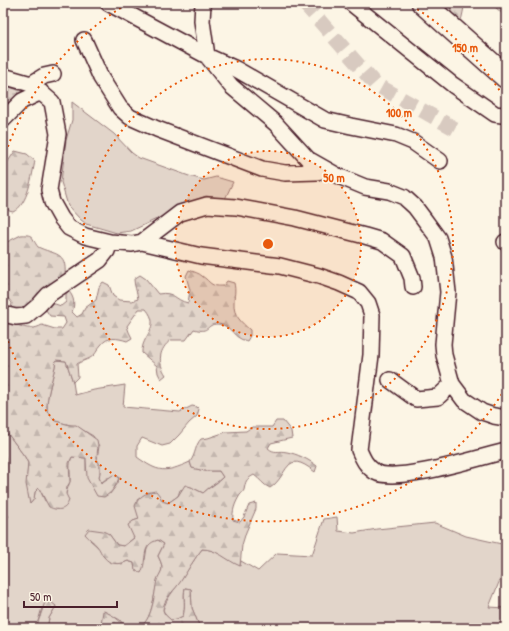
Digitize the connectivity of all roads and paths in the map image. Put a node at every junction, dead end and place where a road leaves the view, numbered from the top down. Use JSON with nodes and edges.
{"nodes":[{"id":1,"x":108,"y":3,"type":"edge"},
{"id":2,"x":203,"y":3,"type":"edge"},
{"id":3,"x":351,"y":3,"type":"edge"},
{"id":4,"x":423,"y":3,"type":"edge"},
{"id":5,"x":84,"y":40,"type":"dead end"},
{"id":6,"x":207,"y":56,"type":"junction"},
{"id":7,"x":53,"y":74,"type":"dead end"},
{"id":8,"x":3,"y":76,"type":"edge"},
{"id":9,"x":506,"y":77,"type":"edge"},
{"id":10,"x":36,"y":88,"type":"junction"},
{"id":11,"x":506,"y":114,"type":"edge"},
{"id":12,"x":3,"y":120,"type":"edge"},
{"id":13,"x":440,"y":161,"type":"dead end"},
{"id":14,"x":327,"y":170,"type":"junction"},
{"id":15,"x":110,"y":242,"type":"junction"},
{"id":16,"x":142,"y":242,"type":"junction"},
{"id":17,"x":413,"y":287,"type":"dead end"},
{"id":18,"x":3,"y":314,"type":"edge"},
{"id":19,"x":390,"y":380,"type":"dead end"},
{"id":20,"x":452,"y":384,"type":"junction"},
{"id":21,"x":506,"y":418,"type":"edge"},
{"id":22,"x":506,"y":451,"type":"edge"}],
"edges":[{"from":1,"to":6,"type":"street"},
{"from":2,"to":6,"type":"street"},
{"from":3,"to":11,"type":"street"},
{"from":4,"to":9,"type":"highway"},
{"from":5,"to":14,"type":"street"},
{"from":6,"to":13,"type":"street"},
{"from":6,"to":14,"type":"street"},
{"from":7,"to":10,"type":"street"},
{"from":8,"to":10,"type":"street"},
{"from":10,"to":12,"type":"street"},
{"from":10,"to":15,"type":"street"},
{"from":14,"to":20,"type":"street"},
{"from":15,"to":16,"type":"street"},
{"from":15,"to":18,"type":"street"},
{"from":16,"to":17,"type":"street"},
{"from":16,"to":22,"type":"street"},
{"from":19,"to":20,"type":"street"},
{"from":20,"to":21,"type":"street"}]}
